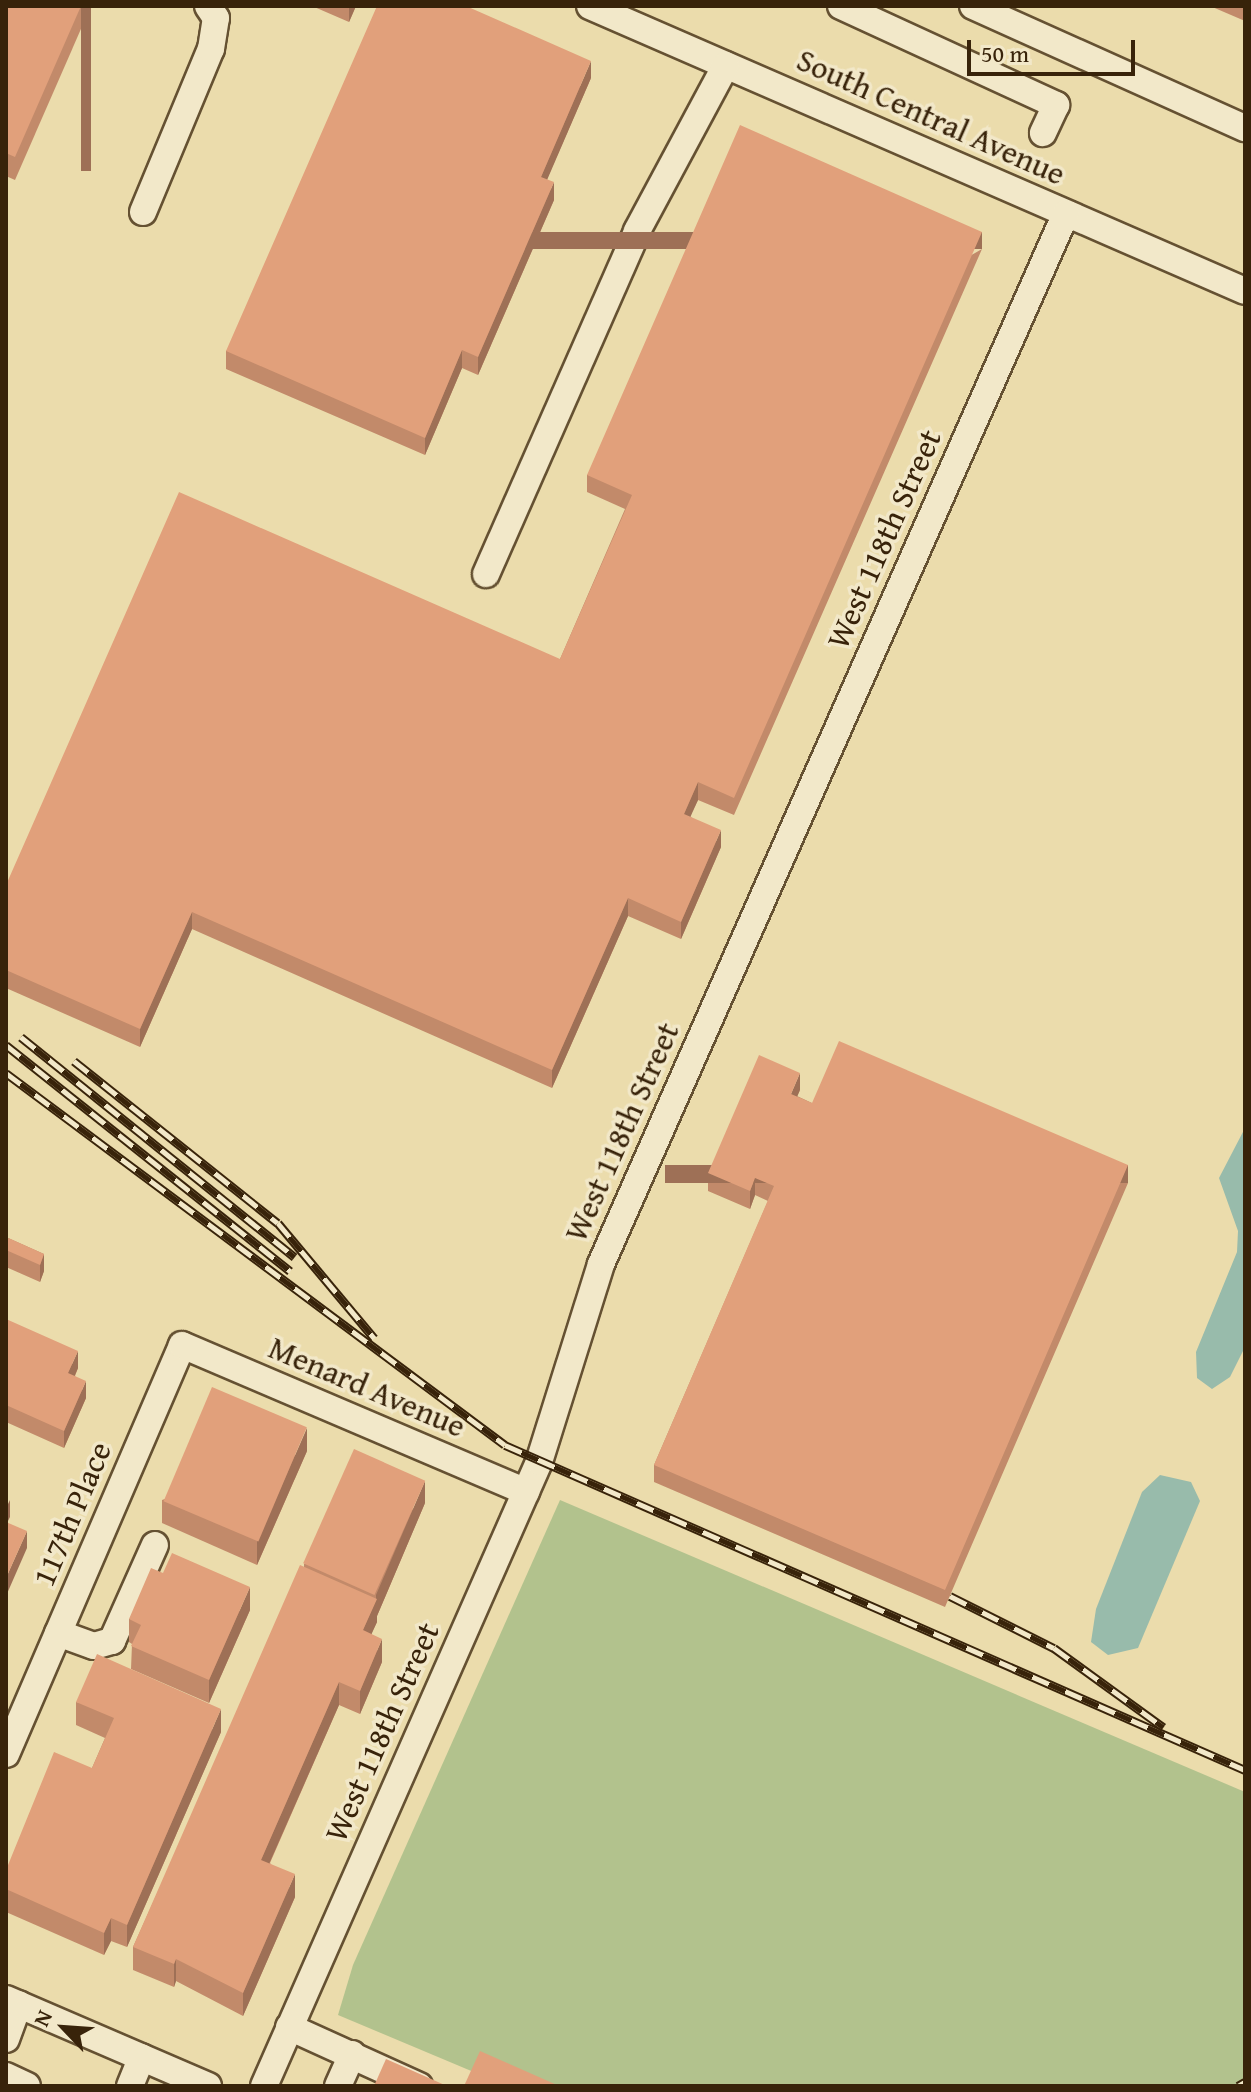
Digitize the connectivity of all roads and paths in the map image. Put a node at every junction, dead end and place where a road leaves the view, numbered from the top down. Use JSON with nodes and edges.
{"nodes":[{"id":1,"x":208,"y":6,"type":"edge"},
{"id":2,"x":590,"y":6,"type":"edge"},
{"id":3,"x":841,"y":6,"type":"edge"},
{"id":4,"x":973,"y":6,"type":"edge"},
{"id":5,"x":875,"y":13,"type":"edge"},
{"id":6,"x":726,"y":65,"type":"junction"},
{"id":7,"x":1245,"y":128,"type":"edge"},
{"id":8,"x":1043,"y":133,"type":"dead end"},
{"id":9,"x":143,"y":212,"type":"dead end"},
{"id":10,"x":1066,"y":213,"type":"junction"},
{"id":11,"x":1245,"y":291,"type":"edge"},
{"id":12,"x":486,"y":574,"type":"dead end"},
{"id":13,"x":182,"y":1345,"type":"joint"},
{"id":14,"x":526,"y":1492,"type":"junction"},
{"id":15,"x":155,"y":1545,"type":"dead end"},
{"id":16,"x":58,"y":1633,"type":"junction"},
{"id":17,"x":6,"y":1754,"type":"edge"},
{"id":18,"x":12,"y":2002,"type":"edge"},
{"id":19,"x":289,"y":2027,"type":"junction"},
{"id":20,"x":6,"y":2039,"type":"edge"},
{"id":21,"x":352,"y":2054,"type":"junction"},
{"id":22,"x":142,"y":2057,"type":"junction"},
{"id":23,"x":6,"y":2076,"type":"edge"},
{"id":24,"x":27,"y":2086,"type":"edge"},
{"id":25,"x":130,"y":2086,"type":"edge"},
{"id":26,"x":208,"y":2086,"type":"edge"},
{"id":27,"x":264,"y":2086,"type":"edge"},
{"id":28,"x":338,"y":2086,"type":"edge"},
{"id":29,"x":419,"y":2086,"type":"edge"}],
"edges":[{"from":1,"to":9,"type":"street"},
{"from":2,"to":6,"type":"street","name":"South Central Avenue"},
{"from":3,"to":5,"type":"street"},
{"from":4,"to":7,"type":"street"},
{"from":5,"to":8,"type":"street"},
{"from":6,"to":10,"type":"street","name":"South Central Avenue"},
{"from":6,"to":12,"type":"street"},
{"from":10,"to":11,"type":"street","name":"South Central Avenue"},
{"from":10,"to":14,"type":"street","name":"West 118th Street"},
{"from":13,"to":14,"type":"street","name":"Menard Avenue"},
{"from":13,"to":16,"type":"street","name":"117th Place"},
{"from":14,"to":19,"type":"street","name":"West 118th Street"},
{"from":15,"to":16,"type":"street"},
{"from":16,"to":17,"type":"street","name":"117th Place"},
{"from":18,"to":20,"type":"street"},
{"from":18,"to":22,"type":"street"},
{"from":19,"to":21,"type":"street"},
{"from":19,"to":27,"type":"street","name":"West 118th Street"},
{"from":21,"to":28,"type":"street"},
{"from":21,"to":29,"type":"street"},
{"from":22,"to":25,"type":"street"},
{"from":22,"to":26,"type":"street"},
{"from":23,"to":24,"type":"street"}]}
